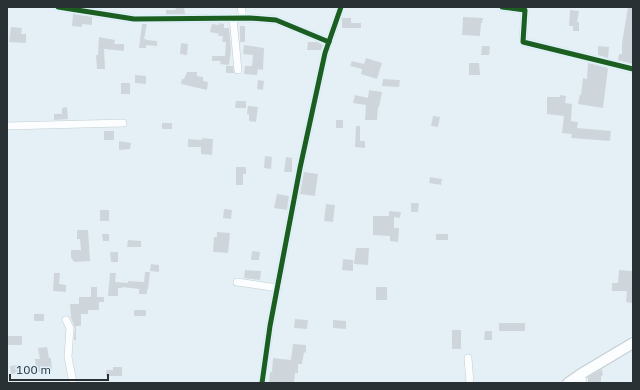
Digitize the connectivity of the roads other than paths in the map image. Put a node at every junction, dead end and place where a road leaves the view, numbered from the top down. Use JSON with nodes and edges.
{"nodes":[{"id":1,"x":58,"y":7,"type":"edge"},
{"id":2,"x":241,"y":7,"type":"edge"},
{"id":3,"x":341,"y":7,"type":"edge"},
{"id":4,"x":502,"y":7,"type":"edge"},
{"id":5,"x":233,"y":18,"type":"junction"},
{"id":6,"x":243,"y":18,"type":"junction"},
{"id":7,"x":328,"y":42,"type":"junction"},
{"id":8,"x":633,"y":69,"type":"edge"},
{"id":9,"x":238,"y":70,"type":"dead end"},
{"id":10,"x":123,"y":123,"type":"dead end"},
{"id":11,"x":7,"y":126,"type":"edge"},
{"id":12,"x":237,"y":282,"type":"dead end"},
{"id":13,"x":278,"y":288,"type":"junction"},
{"id":14,"x":66,"y":320,"type":"dead end"},
{"id":15,"x":633,"y":343,"type":"edge"},
{"id":16,"x":468,"y":358,"type":"dead end"},
{"id":17,"x":582,"y":378,"type":"edge"},
{"id":18,"x":73,"y":383,"type":"edge"},
{"id":19,"x":262,"y":383,"type":"edge"},
{"id":20,"x":470,"y":383,"type":"edge"},
{"id":21,"x":568,"y":383,"type":"edge"}],
"edges":[{"from":1,"to":5,"type":"street"},
{"from":2,"to":6,"type":"street"},
{"from":3,"to":7,"type":"street"},
{"from":4,"to":8,"type":"street"},
{"from":5,"to":6,"type":"street"},
{"from":5,"to":9,"type":"street"},
{"from":6,"to":7,"type":"street"},
{"from":7,"to":13,"type":"street"},
{"from":10,"to":11,"type":"street"},
{"from":12,"to":13,"type":"street"},
{"from":13,"to":19,"type":"street"},
{"from":14,"to":18,"type":"street"},
{"from":15,"to":17,"type":"main road"},
{"from":16,"to":20,"type":"street"},
{"from":17,"to":21,"type":"main road"}]}
